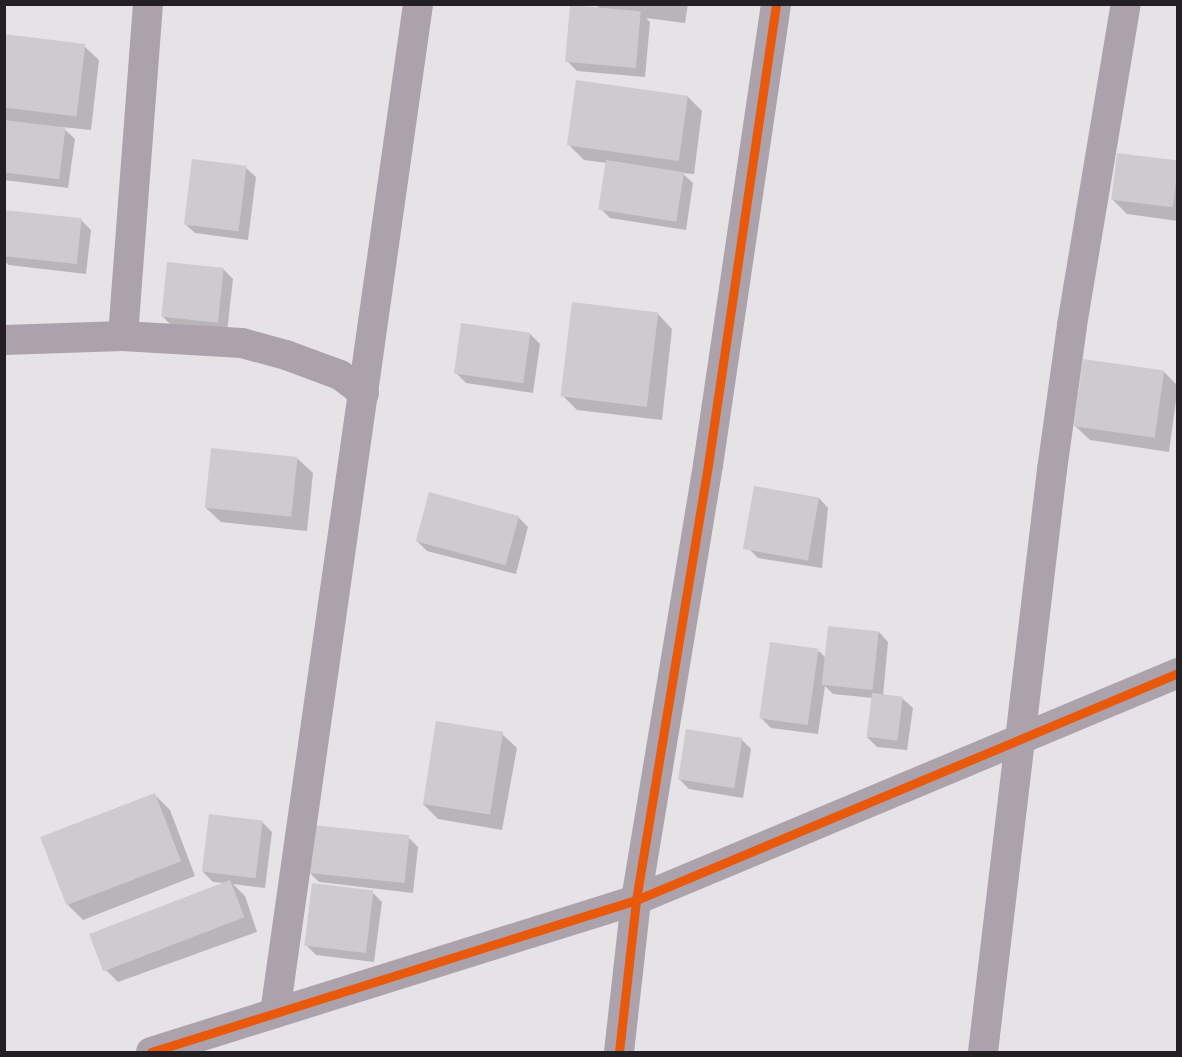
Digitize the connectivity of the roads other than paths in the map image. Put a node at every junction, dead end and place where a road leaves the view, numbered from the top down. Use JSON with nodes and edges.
{"nodes":[{"id":1,"x":148,"y":4,"type":"edge"},
{"id":2,"x":418,"y":4,"type":"edge"},
{"id":3,"x":776,"y":4,"type":"edge"},
{"id":4,"x":1126,"y":4,"type":"edge"},
{"id":5,"x":123,"y":336,"type":"junction"},
{"id":6,"x":4,"y":340,"type":"edge"},
{"id":7,"x":364,"y":393,"type":"junction"},
{"id":8,"x":1178,"y":673,"type":"edge"},
{"id":9,"x":1022,"y":739,"type":"junction"},
{"id":10,"x":636,"y":900,"type":"junction"},
{"id":11,"x":275,"y":1013,"type":"junction"},
{"id":12,"x":151,"y":1053,"type":"edge"},
{"id":13,"x":619,"y":1053,"type":"edge"},
{"id":14,"x":983,"y":1053,"type":"edge"}],
"edges":[{"from":1,"to":5,"type":"street"},
{"from":2,"to":7,"type":"street"},
{"from":3,"to":10,"type":"street"},
{"from":4,"to":9,"type":"street"},
{"from":5,"to":6,"type":"street"},
{"from":5,"to":7,"type":"street"},
{"from":7,"to":11,"type":"street"},
{"from":8,"to":9,"type":"street"},
{"from":9,"to":10,"type":"street"},
{"from":9,"to":14,"type":"street"},
{"from":10,"to":11,"type":"street"},
{"from":10,"to":13,"type":"street"},
{"from":11,"to":12,"type":"street"}]}
